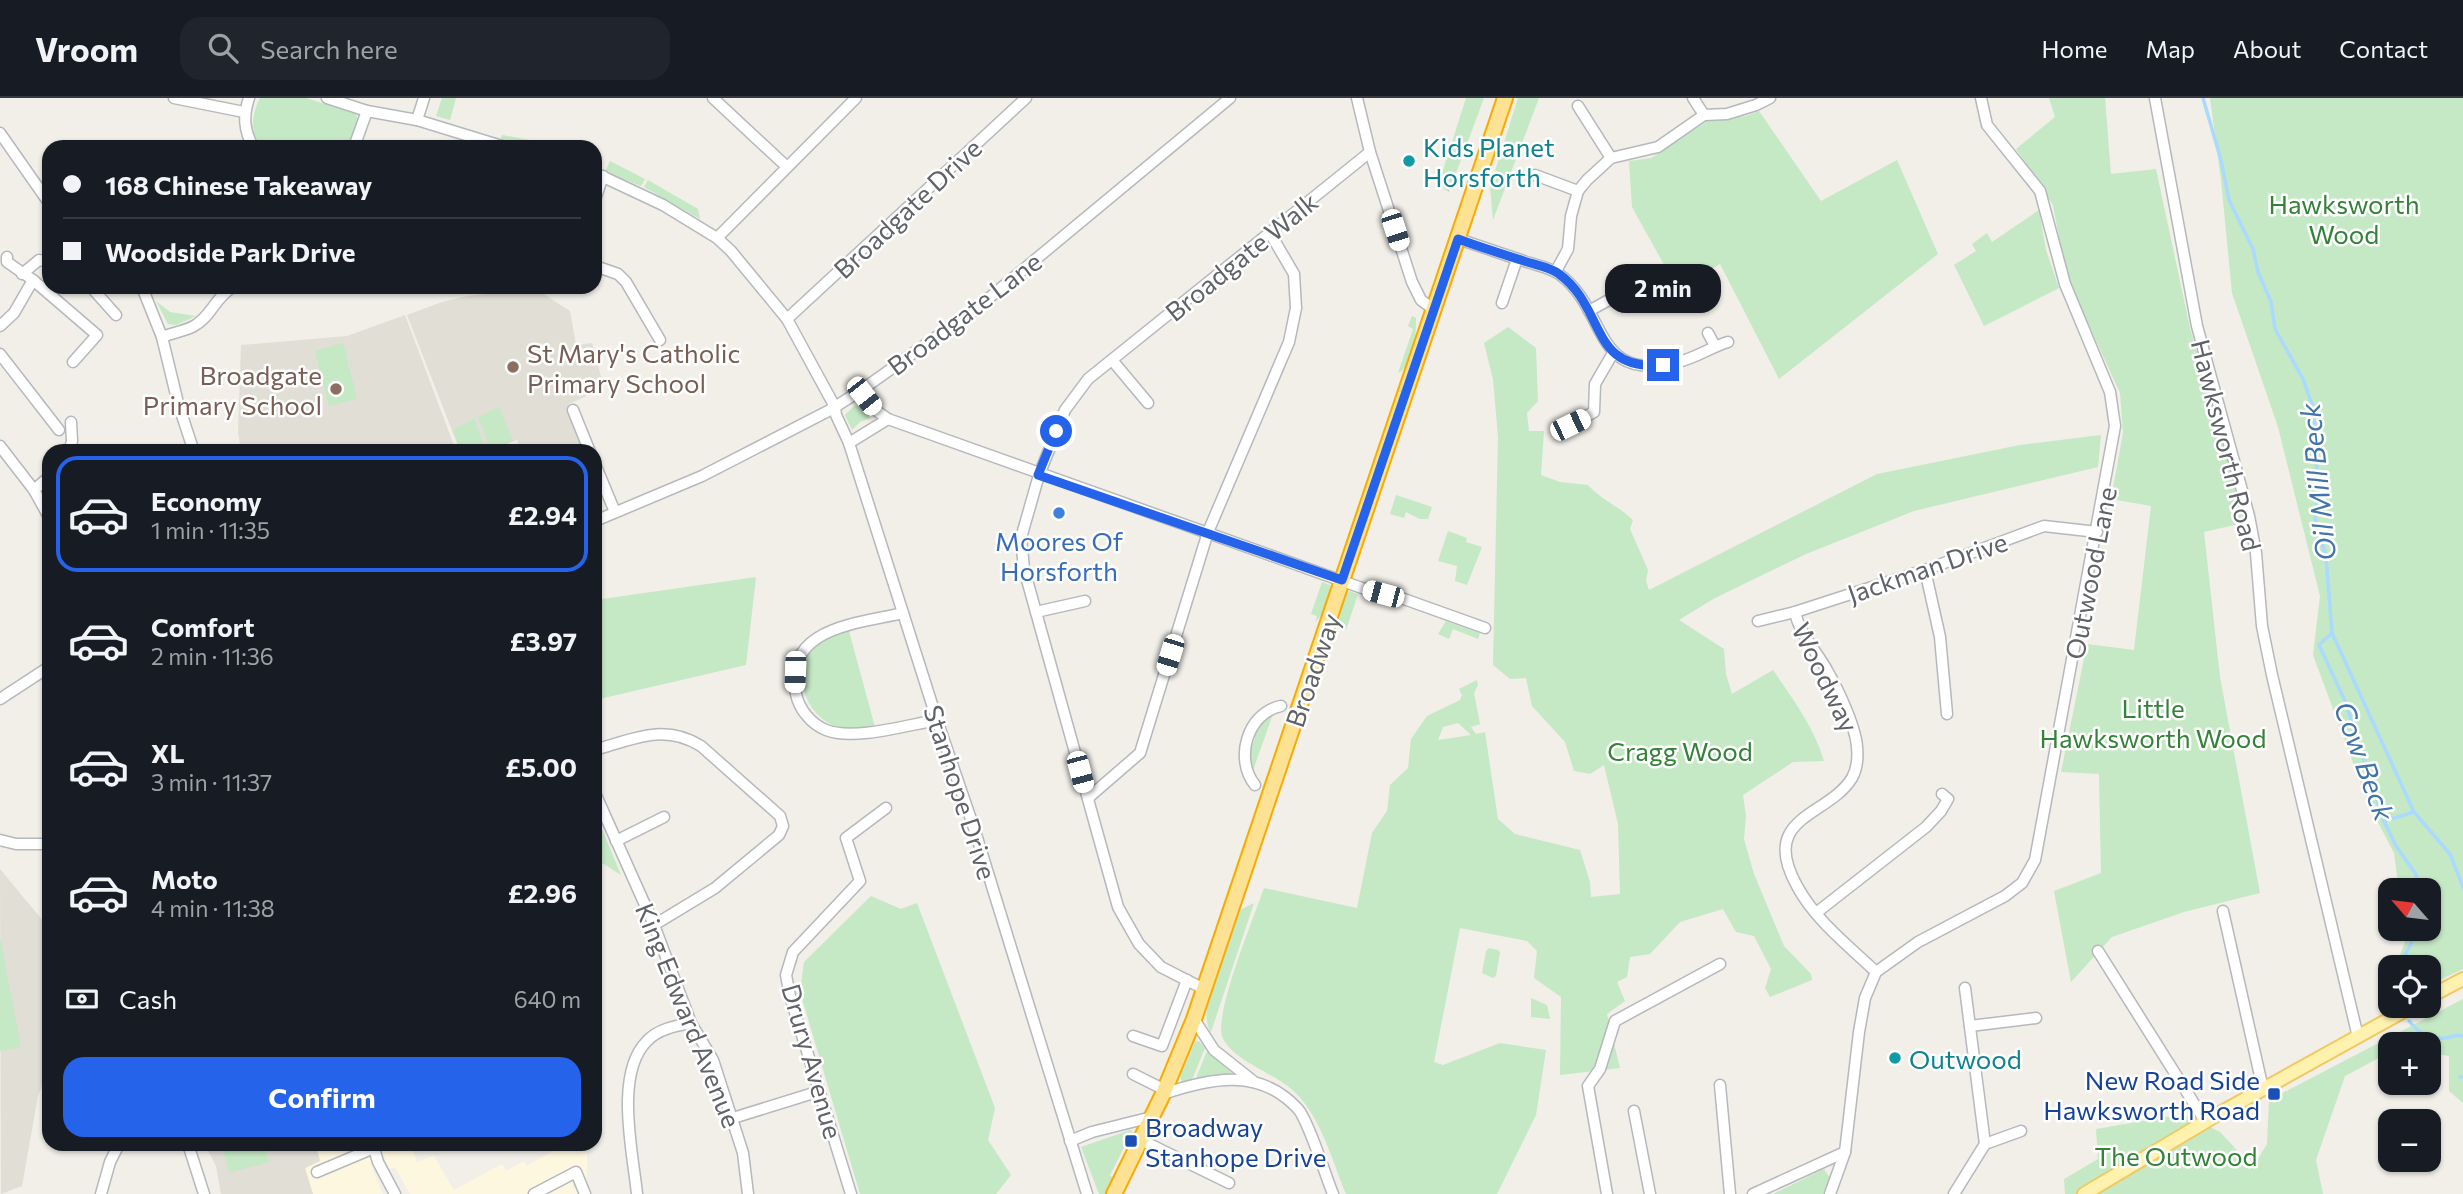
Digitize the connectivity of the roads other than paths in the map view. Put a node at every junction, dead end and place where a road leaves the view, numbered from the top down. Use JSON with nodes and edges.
{"nodes":[{"id":1,"x":174,"y":98,"type":"edge"},
{"id":2,"x":249,"y":98,"type":"edge"},
{"id":3,"x":327,"y":98,"type":"edge"},
{"id":4,"x":424,"y":98,"type":"edge"},
{"id":5,"x":713,"y":98,"type":"edge"},
{"id":6,"x":856,"y":98,"type":"edge"},
{"id":7,"x":1026,"y":98,"type":"edge"},
{"id":8,"x":1230,"y":98,"type":"edge"},
{"id":9,"x":1505,"y":98,"type":"edge"},
{"id":10,"x":1693,"y":98,"type":"edge"},
{"id":11,"x":1770,"y":98,"type":"edge"},
{"id":12,"x":1981,"y":98,"type":"edge"},
{"id":13,"x":2155,"y":98,"type":"edge"},
{"id":14,"x":1360,"y":99,"type":"edge"},
{"id":15,"x":1578,"y":106,"type":"dead end"},
{"id":16,"x":367,"y":111,"type":"junction"},
{"id":17,"x":244,"y":112,"type":"junction"},
{"id":18,"x":1704,"y":115,"type":"junction"},
{"id":19,"x":417,"y":120,"type":"junction"},
{"id":20,"x":0,"y":133,"type":"edge"},
{"id":21,"x":249,"y":140,"type":"edge"},
{"id":22,"x":357,"y":140,"type":"edge"},
{"id":23,"x":482,"y":140,"type":"edge"},
{"id":24,"x":1370,"y":152,"type":"junction"},
{"id":25,"x":1611,"y":158,"type":"junction"},
{"id":26,"x":787,"y":167,"type":"junction"},
{"id":27,"x":1535,"y":175,"type":"dead end"},
{"id":28,"x":602,"y":176,"type":"edge"},
{"id":29,"x":1578,"y":191,"type":"junction"},
{"id":30,"x":42,"y":193,"type":"edge"},
{"id":31,"x":1270,"y":233,"type":"junction"},
{"id":32,"x":717,"y":237,"type":"junction"},
{"id":33,"x":1458,"y":239,"type":"junction"},
{"id":34,"x":7,"y":257,"type":"dead end"},
{"id":35,"x":1517,"y":259,"type":"junction"},
{"id":36,"x":42,"y":261,"type":"edge"},
{"id":37,"x":602,"y":268,"type":"edge"},
{"id":38,"x":1556,"y":271,"type":"junction"},
{"id":39,"x":22,"y":274,"type":"junction"},
{"id":40,"x":1650,"y":277,"type":"dead end"},
{"id":41,"x":33,"y":280,"type":"junction"},
{"id":42,"x":42,"y":288,"type":"edge"},
{"id":43,"x":49,"y":294,"type":"edge"},
{"id":44,"x":96,"y":294,"type":"edge"},
{"id":45,"x":145,"y":294,"type":"edge"},
{"id":46,"x":224,"y":294,"type":"edge"},
{"id":47,"x":1502,"y":303,"type":"dead end"},
{"id":48,"x":1433,"y":309,"type":"junction"},
{"id":49,"x":1589,"y":311,"type":"junction"},
{"id":50,"x":116,"y":315,"type":"dead end"},
{"id":51,"x":787,"y":318,"type":"junction"},
{"id":52,"x":0,"y":326,"type":"edge"},
{"id":53,"x":1708,"y":333,"type":"dead end"},
{"id":54,"x":162,"y":337,"type":"junction"},
{"id":55,"x":660,"y":340,"type":"dead end"},
{"id":56,"x":1728,"y":342,"type":"dead end"},
{"id":57,"x":1715,"y":346,"type":"junction"},
{"id":58,"x":0,"y":354,"type":"edge"},
{"id":59,"x":1613,"y":354,"type":"junction"},
{"id":60,"x":1112,"y":360,"type":"junction"},
{"id":61,"x":73,"y":362,"type":"dead end"},
{"id":62,"x":860,"y":391,"type":"junction"},
{"id":63,"x":1148,"y":403,"type":"dead end"},
{"id":64,"x":835,"y":407,"type":"junction"},
{"id":65,"x":573,"y":410,"type":"dead end"},
{"id":66,"x":888,"y":419,"type":"junction"},
{"id":67,"x":71,"y":422,"type":"dead end"},
{"id":68,"x":1570,"y":425,"type":"dead end"},
{"id":69,"x":59,"y":429,"type":"dead end"},
{"id":70,"x":849,"y":443,"type":"junction"},
{"id":71,"x":71,"y":444,"type":"edge"},
{"id":72,"x":191,"y":444,"type":"edge"},
{"id":73,"x":587,"y":444,"type":"edge"},
{"id":74,"x":0,"y":446,"type":"edge"},
{"id":75,"x":1038,"y":475,"type":"junction"},
{"id":76,"x":602,"y":481,"type":"edge"},
{"id":77,"x":42,"y":483,"type":"edge"},
{"id":78,"x":34,"y":490,"type":"junction"},
{"id":79,"x":42,"y":504,"type":"edge"},
{"id":80,"x":615,"y":512,"type":"junction"},
{"id":81,"x":602,"y":518,"type":"edge"},
{"id":82,"x":1208,"y":532,"type":"junction"},
{"id":83,"x":2097,"y":532,"type":"junction"},
{"id":84,"x":1926,"y":570,"type":"junction"},
{"id":85,"x":1342,"y":580,"type":"junction"},
{"id":86,"x":1085,"y":601,"type":"dead end"},
{"id":87,"x":1036,"y":612,"type":"junction"},
{"id":88,"x":1795,"y":612,"type":"junction"},
{"id":89,"x":904,"y":613,"type":"junction"},
{"id":90,"x":1758,"y":621,"type":"dead end"},
{"id":91,"x":1485,"y":628,"type":"dead end"},
{"id":92,"x":42,"y":672,"type":"edge"},
{"id":93,"x":0,"y":699,"type":"edge"},
{"id":94,"x":1281,"y":706,"type":"dead end"},
{"id":95,"x":1947,"y":714,"type":"dead end"},
{"id":96,"x":937,"y":720,"type":"junction"},
{"id":97,"x":602,"y":748,"type":"edge"},
{"id":98,"x":1255,"y":785,"type":"dead end"},
{"id":99,"x":1088,"y":798,"type":"junction"},
{"id":100,"x":1948,"y":798,"type":"dead end"},
{"id":101,"x":602,"y":808,"type":"edge"},
{"id":102,"x":886,"y":808,"type":"dead end"},
{"id":103,"x":664,"y":817,"type":"dead end"},
{"id":104,"x":0,"y":840,"type":"edge"},
{"id":105,"x":617,"y":841,"type":"junction"},
{"id":106,"x":42,"y":844,"type":"edge"},
{"id":107,"x":2223,"y":911,"type":"dead end"},
{"id":108,"x":1816,"y":913,"type":"junction"},
{"id":109,"x":654,"y":925,"type":"junction"},
{"id":110,"x":2098,"y":951,"type":"dead end"},
{"id":111,"x":1720,"y":964,"type":"dead end"},
{"id":112,"x":1876,"y":972,"type":"junction"},
{"id":113,"x":2463,"y":979,"type":"edge"},
{"id":114,"x":1187,"y":980,"type":"junction"},
{"id":115,"x":1965,"y":988,"type":"dead end"},
{"id":116,"x":1204,"y":989,"type":"junction"},
{"id":117,"x":2441,"y":991,"type":"edge"},
{"id":118,"x":2036,"y":1018,"type":"dead end"},
{"id":119,"x":2392,"y":1018,"type":"edge"},
{"id":120,"x":1194,"y":1019,"type":"junction"},
{"id":121,"x":691,"y":1023,"type":"junction"},
{"id":122,"x":1970,"y":1026,"type":"junction"},
{"id":123,"x":1133,"y":1036,"type":"dead end"},
{"id":124,"x":2358,"y":1037,"type":"junction"},
{"id":125,"x":1162,"y":1046,"type":"junction"},
{"id":126,"x":1180,"y":1053,"type":"junction"},
{"id":127,"x":1133,"y":1074,"type":"dead end"},
{"id":128,"x":1253,"y":1082,"type":"junction"},
{"id":129,"x":1720,"y":1085,"type":"dead end"},
{"id":130,"x":2263,"y":1089,"type":"junction"},
{"id":131,"x":820,"y":1091,"type":"junction"},
{"id":132,"x":1164,"y":1092,"type":"junction"},
{"id":133,"x":1634,"y":1111,"type":"dead end"},
{"id":134,"x":1152,"y":1117,"type":"junction"},
{"id":135,"x":733,"y":1118,"type":"junction"},
{"id":136,"x":2205,"y":1121,"type":"junction"},
{"id":137,"x":2021,"y":1131,"type":"dead end"},
{"id":138,"x":1141,"y":1140,"type":"junction"},
{"id":139,"x":1070,"y":1142,"type":"junction"},
{"id":140,"x":1985,"y":1144,"type":"junction"},
{"id":141,"x":116,"y":1151,"type":"edge"},
{"id":142,"x":190,"y":1151,"type":"edge"},
{"id":143,"x":364,"y":1151,"type":"edge"},
{"id":144,"x":374,"y":1151,"type":"edge"},
{"id":145,"x":1845,"y":1152,"type":"junction"},
{"id":146,"x":317,"y":1172,"type":"dead end"},
{"id":147,"x":1229,"y":1183,"type":"dead end"},
{"id":148,"x":101,"y":1194,"type":"edge"},
{"id":149,"x":204,"y":1194,"type":"edge"},
{"id":150,"x":395,"y":1194,"type":"edge"},
{"id":151,"x":534,"y":1194,"type":"edge"},
{"id":152,"x":585,"y":1194,"type":"edge"},
{"id":153,"x":637,"y":1194,"type":"edge"},
{"id":154,"x":748,"y":1194,"type":"edge"},
{"id":155,"x":852,"y":1194,"type":"edge"},
{"id":156,"x":1087,"y":1194,"type":"edge"},
{"id":157,"x":1114,"y":1194,"type":"edge"},
{"id":158,"x":1332,"y":1194,"type":"edge"},
{"id":159,"x":1607,"y":1194,"type":"edge"},
{"id":160,"x":1650,"y":1194,"type":"edge"},
{"id":161,"x":1730,"y":1194,"type":"edge"},
{"id":162,"x":1753,"y":1194,"type":"edge"},
{"id":163,"x":1830,"y":1194,"type":"edge"},
{"id":164,"x":1954,"y":1194,"type":"edge"},
{"id":165,"x":2084,"y":1194,"type":"edge"}],
"edges":[{"from":1,"to":17,"type":"street"},
{"from":2,"to":17,"type":"street"},
{"from":3,"to":16,"type":"street"},
{"from":4,"to":19,"type":"street"},
{"from":5,"to":26,"type":"street"},
{"from":6,"to":26,"type":"street"},
{"from":7,"to":51,"type":"street","name":"Broadgate Drive"},
{"from":8,"to":62,"type":"street","name":"Broadgate Lane"},
{"from":9,"to":33,"type":"highway","name":"Broadway"},
{"from":10,"to":18,"type":"street"},
{"from":11,"to":18,"type":"street"},
{"from":12,"to":83,"type":"street","name":"Outwood Lane"},
{"from":13,"to":124,"type":"street","name":"Hawksworth Road"},
{"from":14,"to":24,"type":"street"},
{"from":15,"to":25,"type":"street"},
{"from":16,"to":19,"type":"street"},
{"from":16,"to":22,"type":"street"},
{"from":17,"to":21,"type":"street"},
{"from":18,"to":25,"type":"street"},
{"from":19,"to":23,"type":"street"},
{"from":20,"to":30,"type":"street"},
{"from":24,"to":31,"type":"street","name":"Broadgate Walk"},
{"from":24,"to":48,"type":"street"},
{"from":25,"to":29,"type":"street"},
{"from":26,"to":32,"type":"street"},
{"from":27,"to":29,"type":"street"},
{"from":28,"to":32,"type":"street","name":"Stanhope Drive"},
{"from":29,"to":38,"type":"street"},
{"from":31,"to":60,"type":"street","name":"Broadgate Walk"},
{"from":31,"to":82,"type":"street"},
{"from":32,"to":51,"type":"street","name":"Stanhope Drive"},
{"from":33,"to":35,"type":"street"},
{"from":33,"to":48,"type":"highway","name":"Broadway"},
{"from":34,"to":39,"type":"street"},
{"from":35,"to":38,"type":"street"},
{"from":35,"to":47,"type":"street"},
{"from":36,"to":39,"type":"street"},
{"from":37,"to":55,"type":"street"},
{"from":38,"to":49,"type":"street"},
{"from":39,"to":41,"type":"street"},
{"from":40,"to":49,"type":"street"},
{"from":41,"to":42,"type":"street"},
{"from":41,"to":52,"type":"street"},
{"from":43,"to":61,"type":"street"},
{"from":44,"to":50,"type":"street"},
{"from":45,"to":54,"type":"street"},
{"from":46,"to":54,"type":"street"},
{"from":48,"to":85,"type":"highway","name":"Broadway"},
{"from":49,"to":59,"type":"street"},
{"from":51,"to":64,"type":"street","name":"Stanhope Drive"},
{"from":53,"to":57,"type":"street"},
{"from":54,"to":72,"type":"street"},
{"from":56,"to":57,"type":"street"},
{"from":57,"to":59,"type":"street"},
{"from":58,"to":69,"type":"street"},
{"from":59,"to":68,"type":"street"},
{"from":60,"to":63,"type":"street"},
{"from":60,"to":75,"type":"street","name":"Broadgate Walk"},
{"from":62,"to":64,"type":"street","name":"Broadgate Lane"},
{"from":62,"to":66,"type":"street"},
{"from":64,"to":70,"type":"street","name":"Stanhope Drive"},
{"from":64,"to":80,"type":"street","name":"Broadgate Lane"},
{"from":65,"to":73,"type":"street"},
{"from":66,"to":70,"type":"street"},
{"from":66,"to":75,"type":"street"},
{"from":67,"to":71,"type":"street"},
{"from":70,"to":89,"type":"street","name":"Stanhope Drive"},
{"from":74,"to":78,"type":"street"},
{"from":75,"to":82,"type":"street"},
{"from":75,"to":87,"type":"street","name":"Broadgate Walk"},
{"from":76,"to":80,"type":"street"},
{"from":77,"to":78,"type":"street"},
{"from":78,"to":79,"type":"street"},
{"from":80,"to":81,"type":"street","name":"Broadgate Lane"},
{"from":82,"to":85,"type":"street"},
{"from":82,"to":99,"type":"street"},
{"from":83,"to":84,"type":"street","name":"Jackman Drive"},
{"from":83,"to":112,"type":"street","name":"Outwood Lane"},
{"from":84,"to":88,"type":"street","name":"Jackman Drive"},
{"from":84,"to":95,"type":"street"},
{"from":85,"to":91,"type":"street"},
{"from":85,"to":116,"type":"highway","name":"Broadway"},
{"from":86,"to":87,"type":"street"},
{"from":87,"to":99,"type":"street","name":"Broadgate Walk"},
{"from":88,"to":90,"type":"street","name":"Jackman Drive"},
{"from":88,"to":108,"type":"street","name":"Woodway"},
{"from":89,"to":96,"type":"street","name":"Stanhope Drive"},
{"from":89,"to":96,"type":"street"},
{"from":92,"to":93,"type":"street"},
{"from":94,"to":98,"type":"street"},
{"from":96,"to":139,"type":"street","name":"Stanhope Drive"},
{"from":97,"to":109,"type":"street"},
{"from":99,"to":114,"type":"street","name":"Broadgate Walk"},
{"from":100,"to":108,"type":"street"},
{"from":101,"to":105,"type":"street","name":"King Edward Avenue"},
{"from":102,"to":131,"type":"street","name":"Drury Avenue"},
{"from":103,"to":105,"type":"street"},
{"from":104,"to":106,"type":"street"},
{"from":105,"to":109,"type":"street","name":"King Edward Avenue"},
{"from":107,"to":130,"type":"street"},
{"from":108,"to":112,"type":"street","name":"Woodway"},
{"from":109,"to":121,"type":"street","name":"King Edward Avenue"},
{"from":110,"to":136,"type":"street"},
{"from":111,"to":159,"type":"street"},
{"from":112,"to":145,"type":"street"},
{"from":113,"to":117,"type":"main road"},
{"from":114,"to":116,"type":"street","name":"Broadgate Walk"},
{"from":114,"to":125,"type":"street"},
{"from":115,"to":122,"type":"street"},
{"from":116,"to":120,"type":"highway","name":"Broadway"},
{"from":118,"to":122,"type":"street"},
{"from":119,"to":124,"type":"main road"},
{"from":120,"to":126,"type":"highway","name":"Broadway"},
{"from":120,"to":128,"type":"street"},
{"from":121,"to":135,"type":"street","name":"King Edward Avenue"},
{"from":121,"to":153,"type":"street"},
{"from":122,"to":140,"type":"street"},
{"from":123,"to":125,"type":"street"},
{"from":124,"to":130,"type":"main road"},
{"from":125,"to":126,"type":"street"},
{"from":126,"to":132,"type":"highway","name":"Broadway"},
{"from":127,"to":132,"type":"street"},
{"from":128,"to":132,"type":"street"},
{"from":128,"to":158,"type":"street"},
{"from":129,"to":161,"type":"street"},
{"from":130,"to":136,"type":"main road"},
{"from":131,"to":135,"type":"street"},
{"from":131,"to":155,"type":"street","name":"Drury Avenue"},
{"from":132,"to":134,"type":"highway","name":"Broadway"},
{"from":133,"to":160,"type":"street"},
{"from":134,"to":138,"type":"highway","name":"Broadway"},
{"from":134,"to":139,"type":"street"},
{"from":135,"to":154,"type":"street","name":"King Edward Avenue"},
{"from":136,"to":165,"type":"main road"},
{"from":137,"to":140,"type":"street"},
{"from":138,"to":147,"type":"street"},
{"from":138,"to":157,"type":"highway","name":"Broadway"},
{"from":139,"to":156,"type":"street","name":"Stanhope Drive"},
{"from":140,"to":164,"type":"street"},
{"from":141,"to":148,"type":"street"},
{"from":142,"to":149,"type":"street"},
{"from":143,"to":146,"type":"street"},
{"from":144,"to":150,"type":"street"},
{"from":145,"to":162,"type":"street"},
{"from":145,"to":163,"type":"street"},
{"from":151,"to":152,"type":"street"}]}
